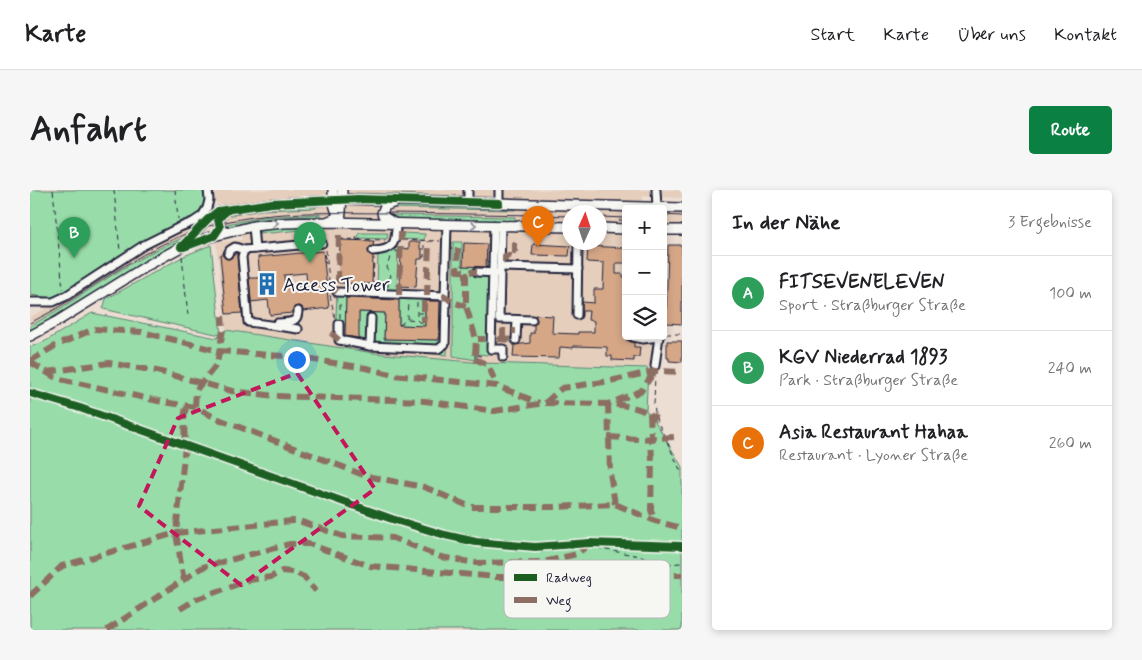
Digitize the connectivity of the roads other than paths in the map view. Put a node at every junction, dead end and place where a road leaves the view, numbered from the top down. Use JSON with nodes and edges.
{"nodes":[{"id":1,"x":208,"y":190,"type":"edge"},
{"id":2,"x":332,"y":190,"type":"edge"},
{"id":3,"x":468,"y":190,"type":"edge"},
{"id":4,"x":499,"y":190,"type":"edge"},
{"id":5,"x":656,"y":190,"type":"edge"},
{"id":6,"x":339,"y":196,"type":"edge"},
{"id":7,"x":209,"y":200,"type":"junction"},
{"id":8,"x":405,"y":200,"type":"junction"},
{"id":9,"x":468,"y":202,"type":"junction"},
{"id":10,"x":499,"y":203,"type":"junction"},
{"id":11,"x":652,"y":205,"type":"edge"},
{"id":12,"x":622,"y":206,"type":"edge"},
{"id":13,"x":667,"y":208,"type":"edge"},
{"id":14,"x":682,"y":208,"type":"edge"},
{"id":15,"x":230,"y":209,"type":"junction"},
{"id":16,"x":218,"y":211,"type":"junction"},
{"id":17,"x":339,"y":216,"type":"junction"},
{"id":18,"x":326,"y":222,"type":"junction"},
{"id":19,"x":347,"y":223,"type":"junction"},
{"id":20,"x":396,"y":224,"type":"junction"},
{"id":21,"x":447,"y":224,"type":"junction"},
{"id":22,"x":497,"y":225,"type":"junction"},
{"id":23,"x":253,"y":226,"type":"junction"},
{"id":24,"x":562,"y":227,"type":"edge"},
{"id":25,"x":607,"y":228,"type":"edge"},
{"id":26,"x":622,"y":229,"type":"edge"},
{"id":27,"x":667,"y":230,"type":"edge"},
{"id":28,"x":682,"y":230,"type":"edge"},
{"id":29,"x":228,"y":232,"type":"junction"},
{"id":30,"x":322,"y":243,"type":"dead end"},
{"id":31,"x":255,"y":249,"type":"junction"},
{"id":32,"x":374,"y":249,"type":"road end"},
{"id":33,"x":182,"y":250,"type":"junction"},
{"id":34,"x":244,"y":250,"type":"junction"},
{"id":35,"x":578,"y":250,"type":"edge"},
{"id":36,"x":228,"y":254,"type":"dead end"},
{"id":37,"x":578,"y":269,"type":"junction"},
{"id":38,"x":497,"y":271,"type":"junction"},
{"id":39,"x":477,"y":272,"type":"dead end"},
{"id":40,"x":339,"y":292,"type":"road end"},
{"id":41,"x":446,"y":300,"type":"dead end"},
{"id":42,"x":30,"y":302,"type":"edge"},
{"id":43,"x":298,"y":311,"type":"dead end"},
{"id":44,"x":577,"y":315,"type":"dead end"},
{"id":45,"x":371,"y":318,"type":"dead end"},
{"id":46,"x":516,"y":320,"type":"junction"},
{"id":47,"x":532,"y":320,"type":"dead end"},
{"id":48,"x":337,"y":321,"type":"road end"},
{"id":49,"x":267,"y":324,"type":"junction"},
{"id":50,"x":298,"y":329,"type":"dead end"},
{"id":51,"x":30,"y":336,"type":"edge"},
{"id":52,"x":516,"y":340,"type":"dead end"},
{"id":53,"x":659,"y":340,"type":"edge"},
{"id":54,"x":370,"y":346,"type":"junction"},
{"id":55,"x":503,"y":357,"type":"dead end"},
{"id":56,"x":655,"y":366,"type":"road end"}],
"edges":[{"from":1,"to":7,"type":"street"},
{"from":2,"to":6,"type":"main road"},
{"from":3,"to":9,"type":"street"},
{"from":4,"to":10,"type":"street"},
{"from":5,"to":11,"type":"street"},
{"from":6,"to":8,"type":"main road"},
{"from":6,"to":15,"type":"street"},
{"from":6,"to":17,"type":"main road"},
{"from":7,"to":16,"type":"street"},
{"from":7,"to":42,"type":"street"},
{"from":8,"to":9,"type":"main road"},
{"from":8,"to":20,"type":"main road"},
{"from":9,"to":10,"type":"main road"},
{"from":10,"to":12,"type":"main road"},
{"from":13,"to":14,"type":"main road"},
{"from":15,"to":16,"type":"street"},
{"from":15,"to":29,"type":"street"},
{"from":16,"to":33,"type":"street"},
{"from":17,"to":18,"type":"main road"},
{"from":17,"to":19,"type":"main road"},
{"from":18,"to":19,"type":"main road"},
{"from":23,"to":18,"type":"main road","one_way":true},
{"from":19,"to":20,"type":"main road"},
{"from":20,"to":21,"type":"main road"},
{"from":20,"to":32,"type":"street"},
{"from":21,"to":22,"type":"main road","one_way":true},
{"from":21,"to":40,"type":"street"},
{"from":22,"to":24,"type":"main road"},
{"from":22,"to":38,"type":"street"},
{"from":23,"to":29,"type":"main road"},
{"from":23,"to":31,"type":"street"},
{"from":25,"to":26,"type":"main road"},
{"from":27,"to":28,"type":"main road"},
{"from":29,"to":33,"type":"main road"},
{"from":30,"to":31,"type":"street"},
{"from":31,"to":34,"type":"street"},
{"from":33,"to":51,"type":"main road"},
{"from":34,"to":36,"type":"street"},
{"from":34,"to":49,"type":"street"},
{"from":35,"to":37,"type":"street"},
{"from":37,"to":38,"type":"street"},
{"from":37,"to":44,"type":"street"},
{"from":38,"to":39,"type":"street"},
{"from":38,"to":46,"type":"street"},
{"from":38,"to":55,"type":"street"},
{"from":41,"to":54,"type":"street"},
{"from":43,"to":49,"type":"street"},
{"from":45,"to":54,"type":"street"},
{"from":46,"to":47,"type":"street"},
{"from":46,"to":52,"type":"street"},
{"from":48,"to":54,"type":"street"},
{"from":49,"to":50,"type":"street"},
{"from":53,"to":56,"type":"street"}]}
